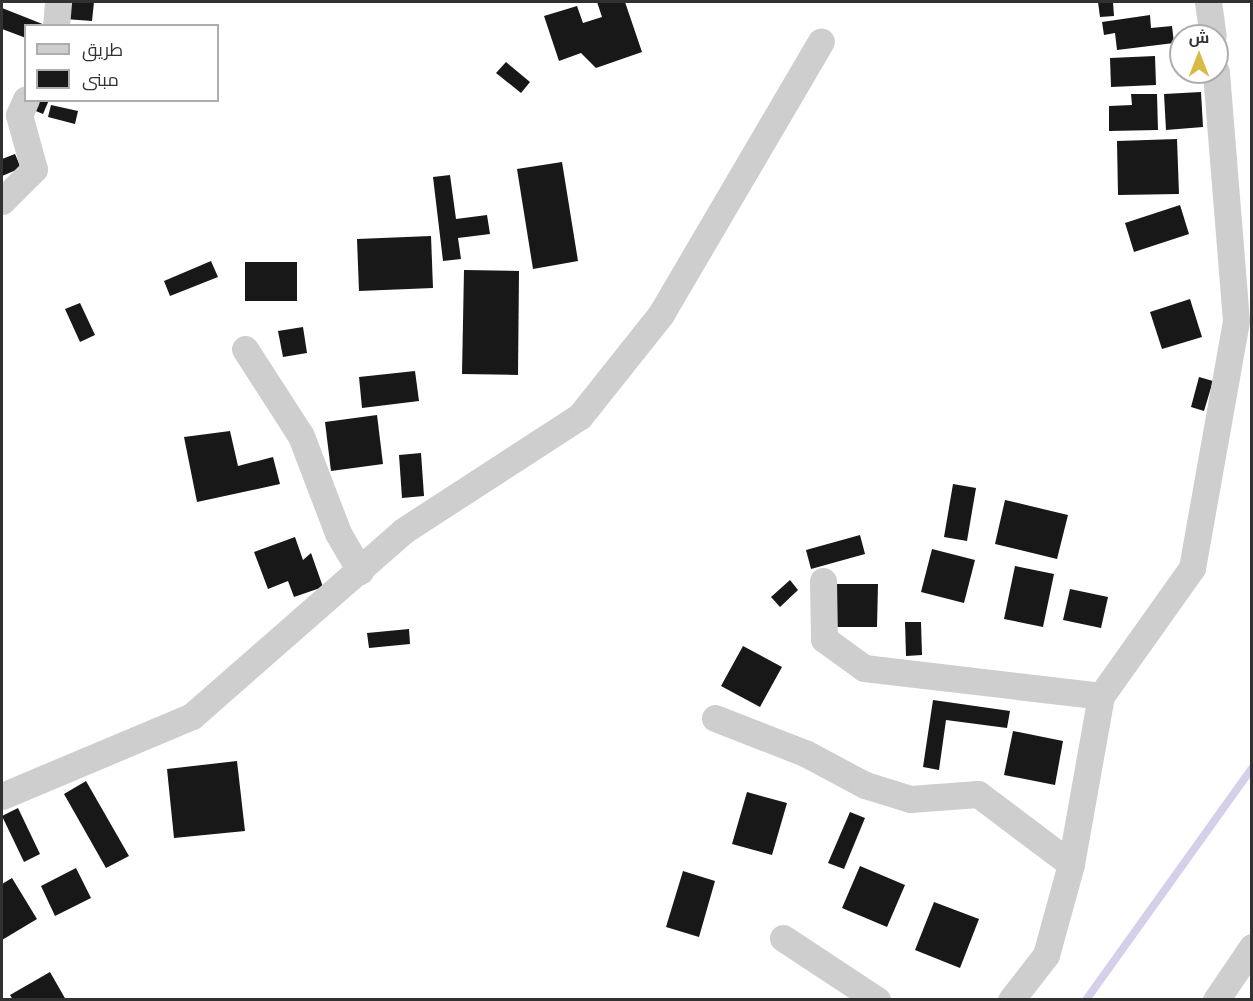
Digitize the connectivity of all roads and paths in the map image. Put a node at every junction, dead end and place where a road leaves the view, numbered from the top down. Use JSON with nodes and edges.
{"nodes":[{"id":1,"x":58,"y":2,"type":"edge"},
{"id":2,"x":1208,"y":2,"type":"edge"},
{"id":3,"x":56,"y":24,"type":"edge"},
{"id":4,"x":1211,"y":24,"type":"edge"},
{"id":5,"x":821,"y":42,"type":"dead end"},
{"id":6,"x":1217,"y":84,"type":"edge"},
{"id":7,"x":25,"y":102,"type":"edge"},
{"id":8,"x":2,"y":201,"type":"edge"},
{"id":9,"x":245,"y":349,"type":"dead end"},
{"id":10,"x":360,"y":571,"type":"junction"},
{"id":11,"x":823,"y":581,"type":"dead end"},
{"id":12,"x":1101,"y":696,"type":"junction"},
{"id":13,"x":715,"y":718,"type":"dead end"},
{"id":14,"x":2,"y":796,"type":"edge"},
{"id":15,"x":1071,"y":864,"type":"junction"},
{"id":16,"x":783,"y":939,"type":"dead end"},
{"id":17,"x":1251,"y":947,"type":"edge"},
{"id":18,"x":877,"y":999,"type":"edge"},
{"id":19,"x":1011,"y":999,"type":"edge"},
{"id":20,"x":1216,"y":999,"type":"edge"}],
"edges":[{"from":1,"to":3,"type":"street"},
{"from":2,"to":4,"type":"street"},
{"from":5,"to":10,"type":"street"},
{"from":6,"to":12,"type":"street"},
{"from":7,"to":8,"type":"street"},
{"from":9,"to":10,"type":"street"},
{"from":10,"to":14,"type":"street"},
{"from":11,"to":12,"type":"street"},
{"from":12,"to":15,"type":"street"},
{"from":13,"to":15,"type":"street"},
{"from":15,"to":19,"type":"street"},
{"from":16,"to":18,"type":"street"},
{"from":17,"to":20,"type":"street"}]}
